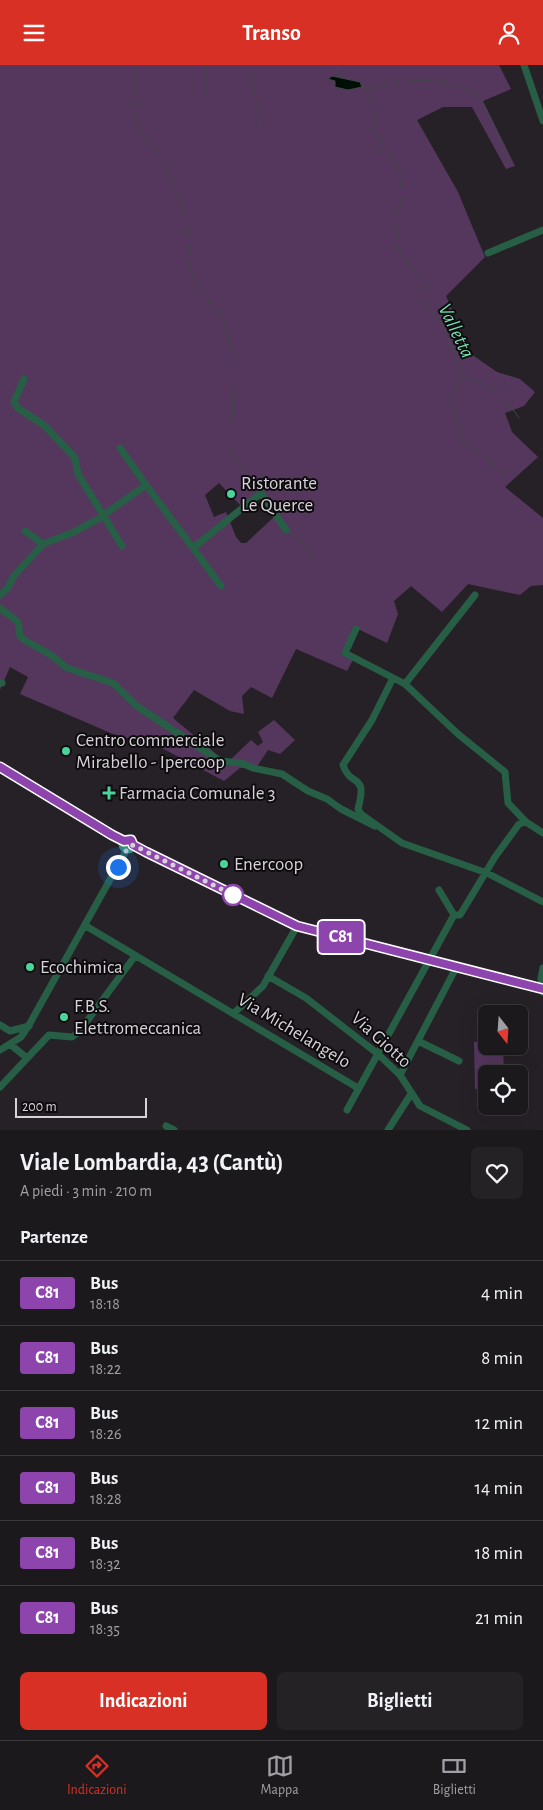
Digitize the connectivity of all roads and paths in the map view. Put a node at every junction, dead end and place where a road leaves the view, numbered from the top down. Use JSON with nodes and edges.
{"nodes":[{"id":1,"x":524,"y":65,"type":"edge"},
{"id":2,"x":543,"y":121,"type":"edge"},
{"id":3,"x":543,"y":229,"type":"edge"},
{"id":4,"x":488,"y":253,"type":"dead end"},
{"id":5,"x":24,"y":379,"type":"dead end"},
{"id":6,"x":120,"y":448,"type":"dead end"},
{"id":7,"x":146,"y":485,"type":"junction"},
{"id":8,"x":102,"y":515,"type":"junction"},
{"id":9,"x":286,"y":530,"type":"dead end"},
{"id":10,"x":25,"y":531,"type":"dead end"},
{"id":11,"x":43,"y":544,"type":"junction"},
{"id":12,"x":122,"y":546,"type":"dead end"},
{"id":13,"x":193,"y":548,"type":"junction"},
{"id":14,"x":221,"y":586,"type":"dead end"},
{"id":15,"x":0,"y":595,"type":"edge"},
{"id":16,"x":475,"y":595,"type":"dead end"},
{"id":17,"x":0,"y":608,"type":"edge"},
{"id":18,"x":356,"y":629,"type":"dead end"},
{"id":19,"x":393,"y":678,"type":"junction"},
{"id":20,"x":405,"y":684,"type":"junction"},
{"id":21,"x":0,"y":767,"type":"edge"},
{"id":22,"x":526,"y":822,"type":"junction"},
{"id":23,"x":375,"y":826,"type":"junction"},
{"id":24,"x":543,"y":833,"type":"edge"},
{"id":25,"x":128,"y":845,"type":"junction"},
{"id":26,"x":487,"y":873,"type":"junction"},
{"id":27,"x":439,"y":890,"type":"dead end"},
{"id":28,"x":543,"y":902,"type":"edge"},
{"id":29,"x":454,"y":915,"type":"junction"},
{"id":30,"x":86,"y":926,"type":"junction"},
{"id":31,"x":297,"y":926,"type":"junction"},
{"id":32,"x":136,"y":956,"type":"junction"},
{"id":33,"x":428,"y":959,"type":"junction"},
{"id":34,"x":456,"y":966,"type":"junction"},
{"id":35,"x":543,"y":968,"type":"edge"},
{"id":36,"x":268,"y":976,"type":"junction"},
{"id":37,"x":543,"y":990,"type":"edge"},
{"id":38,"x":234,"y":1013,"type":"junction"},
{"id":39,"x":29,"y":1025,"type":"junction"},
{"id":40,"x":3,"y":1027,"type":"edge"},
{"id":41,"x":418,"y":1041,"type":"junction"},
{"id":42,"x":0,"y":1042,"type":"edge"},
{"id":43,"x":11,"y":1045,"type":"junction"},
{"id":44,"x":0,"y":1050,"type":"edge"},
{"id":45,"x":378,"y":1054,"type":"junction"},
{"id":46,"x":27,"y":1059,"type":"junction"},
{"id":47,"x":459,"y":1061,"type":"dead end"},
{"id":48,"x":400,"y":1075,"type":"junction"},
{"id":49,"x":0,"y":1087,"type":"edge"},
{"id":50,"x":358,"y":1089,"type":"junction"},
{"id":51,"x":411,"y":1094,"type":"junction"},
{"id":52,"x":347,"y":1110,"type":"dead end"},
{"id":53,"x":166,"y":1127,"type":"dead end"},
{"id":54,"x":174,"y":1130,"type":"edge"},
{"id":55,"x":388,"y":1130,"type":"edge"},
{"id":56,"x":467,"y":1130,"type":"edge"}],
"edges":[{"from":1,"to":2,"type":"street"},
{"from":3,"to":4,"type":"street"},
{"from":5,"to":8,"type":"street"},
{"from":6,"to":7,"type":"street"},
{"from":7,"to":8,"type":"street"},
{"from":7,"to":13,"type":"street"},
{"from":8,"to":11,"type":"street"},
{"from":8,"to":12,"type":"street"},
{"from":9,"to":13,"type":"street"},
{"from":10,"to":11,"type":"street"},
{"from":11,"to":15,"type":"street"},
{"from":13,"to":14,"type":"street"},
{"from":16,"to":20,"type":"street"},
{"from":17,"to":23,"type":"street"},
{"from":18,"to":19,"type":"street"},
{"from":19,"to":20,"type":"street"},
{"from":19,"to":23,"type":"street"},
{"from":20,"to":22,"type":"street"},
{"from":21,"to":25,"type":"main road"},
{"from":22,"to":24,"type":"street"},
{"from":22,"to":26,"type":"street"},
{"from":23,"to":26,"type":"street"},
{"from":25,"to":30,"type":"street"},
{"from":25,"to":31,"type":"main road"},
{"from":26,"to":28,"type":"street"},
{"from":26,"to":29,"type":"street","name":"Via Michelangelo"},
{"from":27,"to":29,"type":"street"},
{"from":29,"to":33,"type":"street","name":"Via Michelangelo"},
{"from":30,"to":32,"type":"street","name":"Via Michelangelo"},
{"from":30,"to":39,"type":"street"},
{"from":31,"to":33,"type":"main road"},
{"from":31,"to":36,"type":"street"},
{"from":32,"to":38,"type":"street","name":"Via Michelangelo"},
{"from":32,"to":46,"type":"street"},
{"from":33,"to":34,"type":"main road"},
{"from":33,"to":45,"type":"street","name":"Via Michelangelo"},
{"from":34,"to":37,"type":"main road"},
{"from":34,"to":41,"type":"street"},
{"from":35,"to":37,"type":"street"},
{"from":36,"to":38,"type":"street"},
{"from":36,"to":45,"type":"street","name":"Via Giotto"},
{"from":38,"to":50,"type":"street","name":"Via Michelangelo"},
{"from":39,"to":40,"type":"street"},
{"from":39,"to":43,"type":"street"},
{"from":40,"to":43,"type":"street"},
{"from":41,"to":47,"type":"street"},
{"from":41,"to":48,"type":"street"},
{"from":42,"to":43,"type":"street"},
{"from":43,"to":44,"type":"street"},
{"from":43,"to":46,"type":"street"},
{"from":45,"to":48,"type":"street","name":"Via Giotto"},
{"from":45,"to":50,"type":"street","name":"Via Michelangelo"},
{"from":46,"to":49,"type":"street"},
{"from":48,"to":51,"type":"street","name":"Via Giotto"},
{"from":50,"to":52,"type":"street"},
{"from":51,"to":55,"type":"street"},
{"from":51,"to":56,"type":"street","name":"Via Giotto"},
{"from":53,"to":54,"type":"street"}]}
